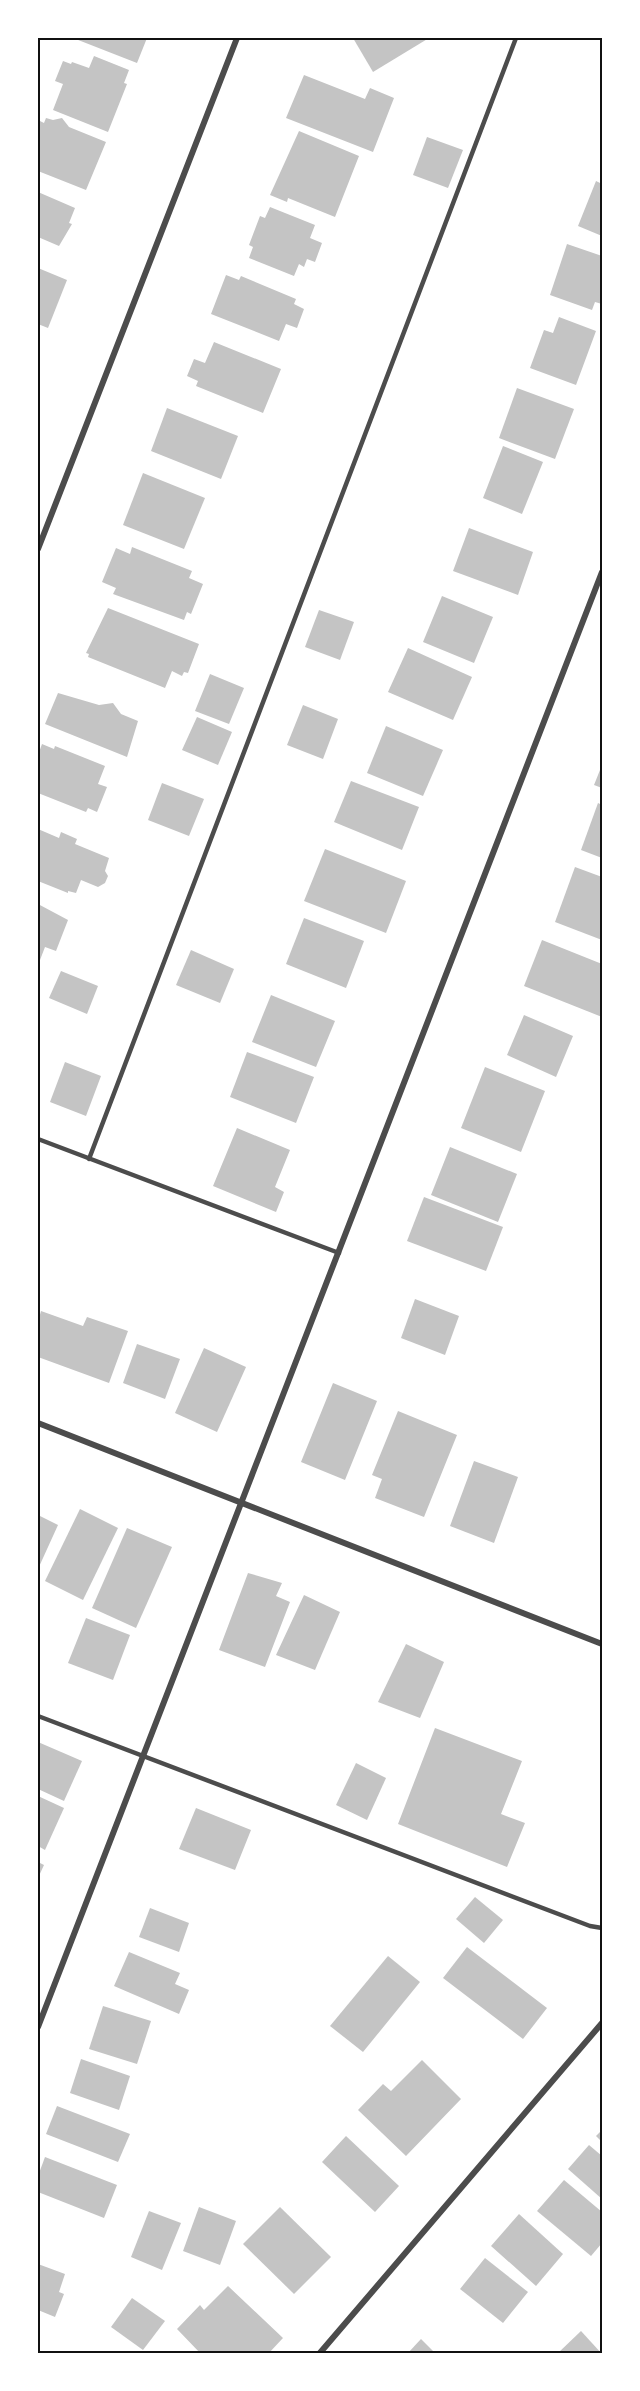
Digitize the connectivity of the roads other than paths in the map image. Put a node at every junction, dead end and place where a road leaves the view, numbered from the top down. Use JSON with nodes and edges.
{"nodes":[{"id":1,"x":237,"y":38,"type":"edge"},
{"id":2,"x":516,"y":38,"type":"edge"},
{"id":3,"x":38,"y":549,"type":"edge"},
{"id":4,"x":603,"y":572,"type":"edge"},
{"id":5,"x":38,"y":1139,"type":"edge"},
{"id":6,"x":89,"y":1159,"type":"junction"},
{"id":7,"x":339,"y":1253,"type":"junction"},
{"id":8,"x":38,"y":1423,"type":"edge"},
{"id":9,"x":243,"y":1503,"type":"junction"},
{"id":10,"x":603,"y":1644,"type":"edge"},
{"id":11,"x":38,"y":1716,"type":"edge"},
{"id":12,"x":142,"y":1758,"type":"junction"},
{"id":13,"x":603,"y":1928,"type":"edge"},
{"id":14,"x":603,"y":2023,"type":"edge"},
{"id":15,"x":38,"y":2027,"type":"edge"},
{"id":16,"x":319,"y":2354,"type":"edge"}],
"edges":[{"from":1,"to":3,"type":"street"},
{"from":2,"to":6,"type":"lane"},
{"from":4,"to":7,"type":"street"},
{"from":5,"to":6,"type":"lane"},
{"from":6,"to":7,"type":"lane"},
{"from":7,"to":9,"type":"street"},
{"from":8,"to":9,"type":"street"},
{"from":9,"to":10,"type":"street"},
{"from":9,"to":12,"type":"street"},
{"from":11,"to":12,"type":"lane"},
{"from":12,"to":13,"type":"lane"},
{"from":12,"to":15,"type":"street"},
{"from":14,"to":16,"type":"street"}]}
